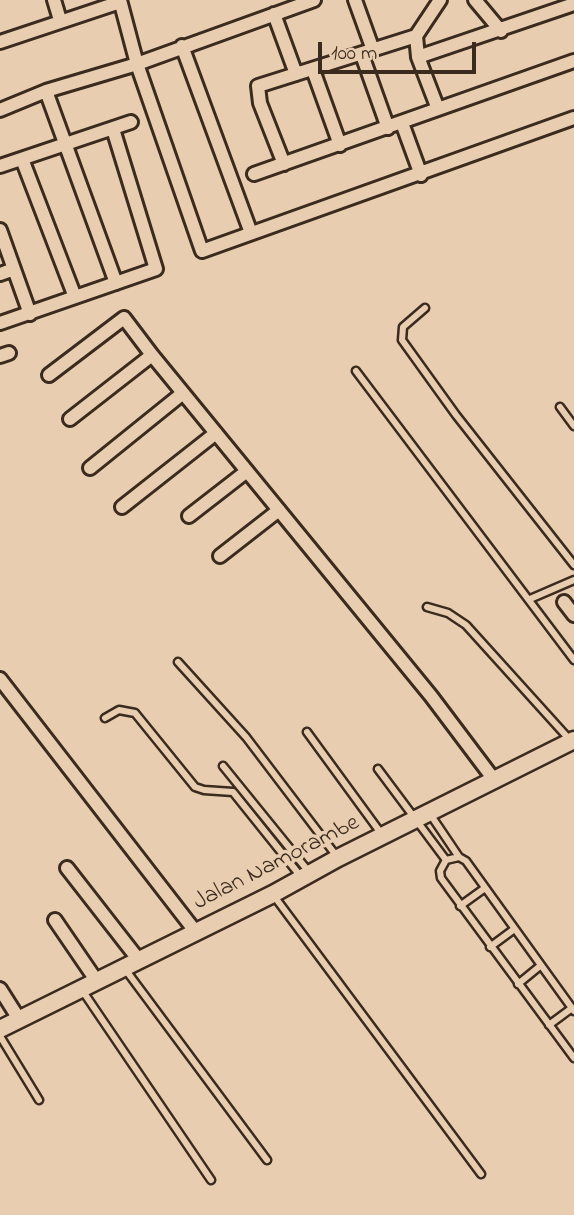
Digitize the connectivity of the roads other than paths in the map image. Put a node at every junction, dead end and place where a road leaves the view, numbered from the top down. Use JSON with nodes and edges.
{"nodes":[{"id":1,"x":54,"y":0,"type":"edge"},
{"id":2,"x":314,"y":0,"type":"edge"},
{"id":3,"x":355,"y":0,"type":"edge"},
{"id":4,"x":440,"y":0,"type":"edge"},
{"id":5,"x":475,"y":0,"type":"edge"},
{"id":6,"x":542,"y":0,"type":"edge"},
{"id":7,"x":120,"y":1,"type":"edge"},
{"id":8,"x":574,"y":4,"type":"edge"},
{"id":9,"x":552,"y":11,"type":"junction"},
{"id":10,"x":274,"y":14,"type":"junction"},
{"id":11,"x":60,"y":20,"type":"junction"},
{"id":12,"x":501,"y":31,"type":"junction"},
{"id":13,"x":416,"y":36,"type":"junction"},
{"id":14,"x":0,"y":42,"type":"edge"},
{"id":15,"x":181,"y":46,"type":"junction"},
{"id":16,"x":367,"y":53,"type":"junction"},
{"id":17,"x":418,"y":57,"type":"junction"},
{"id":18,"x":574,"y":61,"type":"edge"},
{"id":19,"x":137,"y":64,"type":"junction"},
{"id":20,"x":313,"y":70,"type":"junction"},
{"id":21,"x":296,"y":74,"type":"junction"},
{"id":22,"x":46,"y":91,"type":"junction"},
{"id":23,"x":438,"y":109,"type":"junction"},
{"id":24,"x":0,"y":110,"type":"edge"},
{"id":25,"x":574,"y":118,"type":"edge"},
{"id":26,"x":131,"y":122,"type":"dead end"},
{"id":27,"x":402,"y":123,"type":"junction"},
{"id":28,"x":388,"y":128,"type":"junction"},
{"id":29,"x":113,"y":129,"type":"junction"},
{"id":30,"x":64,"y":144,"type":"junction"},
{"id":31,"x":340,"y":145,"type":"junction"},
{"id":32,"x":22,"y":159,"type":"junction"},
{"id":33,"x":284,"y":164,"type":"junction"},
{"id":34,"x":0,"y":166,"type":"edge"},
{"id":35,"x":254,"y":174,"type":"dead end"},
{"id":36,"x":421,"y":175,"type":"junction"},
{"id":37,"x":0,"y":230,"type":"edge"},
{"id":38,"x":251,"y":233,"type":"junction"},
{"id":39,"x":14,"y":269,"type":"junction"},
{"id":40,"x":0,"y":274,"type":"edge"},
{"id":41,"x":116,"y":283,"type":"junction"},
{"id":42,"x":75,"y":298,"type":"junction"},
{"id":43,"x":425,"y":308,"type":"dead end"},
{"id":44,"x":30,"y":314,"type":"junction"},
{"id":45,"x":0,"y":323,"type":"edge"},
{"id":46,"x":152,"y":355,"type":"junction"},
{"id":47,"x":356,"y":371,"type":"dead end"},
{"id":48,"x":49,"y":375,"type":"dead end"},
{"id":49,"x":183,"y":393,"type":"junction"},
{"id":50,"x":560,"y":408,"type":"dead end"},
{"id":51,"x":70,"y":419,"type":"dead end"},
{"id":52,"x":574,"y":426,"type":"edge"},
{"id":53,"x":216,"y":433,"type":"junction"},
{"id":54,"x":90,"y":468,"type":"dead end"},
{"id":55,"x":247,"y":471,"type":"junction"},
{"id":56,"x":122,"y":507,"type":"dead end"},
{"id":57,"x":279,"y":510,"type":"junction"},
{"id":58,"x":189,"y":516,"type":"dead end"},
{"id":59,"x":220,"y":556,"type":"dead end"},
{"id":60,"x":574,"y":565,"type":"edge"},
{"id":61,"x":574,"y":580,"type":"edge"},
{"id":62,"x":530,"y":599,"type":"junction"},
{"id":63,"x":564,"y":602,"type":"dead end"},
{"id":64,"x":427,"y":607,"type":"dead end"},
{"id":65,"x":574,"y":615,"type":"edge"},
{"id":66,"x":574,"y":660,"type":"edge"},
{"id":67,"x":178,"y":662,"type":"dead end"},
{"id":68,"x":0,"y":679,"type":"edge"},
{"id":69,"x":105,"y":718,"type":"dead end"},
{"id":70,"x":307,"y":733,"type":"dead end"},
{"id":71,"x":573,"y":740,"type":"edge"},
{"id":72,"x":223,"y":766,"type":"dead end"},
{"id":73,"x":378,"y":769,"type":"dead end"},
{"id":74,"x":495,"y":782,"type":"junction"},
{"id":75,"x":423,"y":817,"type":"junction"},
{"id":76,"x":383,"y":836,"type":"junction"},
{"id":77,"x":459,"y":857,"type":"junction"},
{"id":78,"x":338,"y":858,"type":"junction"},
{"id":79,"x":446,"y":860,"type":"junction"},
{"id":80,"x":67,"y":868,"type":"dead end"},
{"id":81,"x":306,"y":875,"type":"junction"},
{"id":82,"x":485,"y":888,"type":"junction"},
{"id":83,"x":273,"y":894,"type":"junction"},
{"id":84,"x":460,"y":906,"type":"junction"},
{"id":85,"x":55,"y":920,"type":"dead end"},
{"id":86,"x":513,"y":930,"type":"junction"},
{"id":87,"x":195,"y":931,"type":"junction"},
{"id":88,"x":490,"y":947,"type":"junction"},
{"id":89,"x":131,"y":963,"type":"junction"},
{"id":90,"x":540,"y":966,"type":"junction"},
{"id":91,"x":96,"y":980,"type":"junction"},
{"id":92,"x":518,"y":984,"type":"junction"},
{"id":93,"x":80,"y":988,"type":"junction"},
{"id":94,"x":0,"y":989,"type":"edge"},
{"id":95,"x":573,"y":1010,"type":"edge"},
{"id":96,"x":19,"y":1019,"type":"junction"},
{"id":97,"x":549,"y":1025,"type":"junction"},
{"id":98,"x":0,"y":1029,"type":"edge"},
{"id":99,"x":0,"y":1036,"type":"edge"},
{"id":100,"x":574,"y":1058,"type":"edge"},
{"id":101,"x":39,"y":1100,"type":"dead end"},
{"id":102,"x":267,"y":1160,"type":"dead end"},
{"id":103,"x":481,"y":1174,"type":"dead end"},
{"id":104,"x":211,"y":1180,"type":"dead end"}],
"edges":[{"from":1,"to":11,"type":"street"},
{"from":2,"to":10,"type":"street"},
{"from":3,"to":16,"type":"street"},
{"from":4,"to":13,"type":"street"},
{"from":5,"to":12,"type":"street"},
{"from":6,"to":9,"type":"street"},
{"from":7,"to":11,"type":"street"},
{"from":7,"to":19,"type":"street"},
{"from":8,"to":9,"type":"street"},
{"from":9,"to":12,"type":"street"},
{"from":10,"to":15,"type":"street"},
{"from":10,"to":21,"type":"street"},
{"from":11,"to":14,"type":"street"},
{"from":12,"to":17,"type":"street"},
{"from":13,"to":16,"type":"street"},
{"from":13,"to":17,"type":"street"},
{"from":15,"to":19,"type":"street"},
{"from":15,"to":38,"type":"street"},
{"from":16,"to":20,"type":"street"},
{"from":16,"to":28,"type":"street"},
{"from":17,"to":23,"type":"street"},
{"from":18,"to":23,"type":"street"},
{"from":19,"to":22,"type":"street"},
{"from":19,"to":38,"type":"street"},
{"from":20,"to":21,"type":"street"},
{"from":20,"to":31,"type":"street"},
{"from":21,"to":33,"type":"street"},
{"from":22,"to":24,"type":"street"},
{"from":22,"to":30,"type":"street"},
{"from":23,"to":27,"type":"street"},
{"from":25,"to":36,"type":"street"},
{"from":26,"to":29,"type":"street"},
{"from":27,"to":28,"type":"street"},
{"from":27,"to":36,"type":"street"},
{"from":28,"to":31,"type":"street"},
{"from":29,"to":30,"type":"street"},
{"from":29,"to":41,"type":"street"},
{"from":30,"to":32,"type":"street"},
{"from":30,"to":41,"type":"street"},
{"from":31,"to":33,"type":"street"},
{"from":32,"to":34,"type":"street"},
{"from":32,"to":42,"type":"street"},
{"from":33,"to":35,"type":"street"},
{"from":36,"to":38,"type":"street"},
{"from":37,"to":39,"type":"street"},
{"from":39,"to":40,"type":"street"},
{"from":39,"to":44,"type":"street"},
{"from":41,"to":42,"type":"street"},
{"from":42,"to":44,"type":"street"},
{"from":43,"to":60,"type":"lane"},
{"from":44,"to":45,"type":"street"},
{"from":46,"to":48,"type":"street"},
{"from":46,"to":49,"type":"street"},
{"from":46,"to":51,"type":"street"},
{"from":47,"to":62,"type":"lane"},
{"from":49,"to":53,"type":"street"},
{"from":49,"to":54,"type":"street"},
{"from":50,"to":52,"type":"lane"},
{"from":53,"to":55,"type":"street"},
{"from":53,"to":56,"type":"street"},
{"from":55,"to":57,"type":"street"},
{"from":55,"to":58,"type":"street"},
{"from":57,"to":59,"type":"street"},
{"from":57,"to":74,"type":"street"},
{"from":61,"to":62,"type":"lane"},
{"from":62,"to":66,"type":"lane"},
{"from":63,"to":65,"type":"street"},
{"from":64,"to":71,"type":"lane"},
{"from":67,"to":78,"type":"lane"},
{"from":68,"to":87,"type":"street"},
{"from":69,"to":81,"type":"lane"},
{"from":70,"to":76,"type":"lane"},
{"from":71,"to":74,"type":"main road","name":"Jalan Namorambe"},
{"from":72,"to":81,"type":"lane"},
{"from":73,"to":75,"type":"lane"},
{"from":74,"to":75,"type":"main road","name":"Jalan Namorambe"},
{"from":75,"to":76,"type":"main road","name":"Jalan Namorambe"},
{"from":75,"to":77,"type":"lane"},
{"from":75,"to":79,"type":"lane"},
{"from":76,"to":78,"type":"main road","name":"Jalan Namorambe"},
{"from":77,"to":79,"type":"lane"},
{"from":77,"to":82,"type":"lane"},
{"from":78,"to":81,"type":"main road","name":"Jalan Namorambe"},
{"from":79,"to":84,"type":"lane"},
{"from":80,"to":89,"type":"street"},
{"from":81,"to":83,"type":"main road","name":"Jalan Namorambe"},
{"from":82,"to":84,"type":"lane"},
{"from":82,"to":86,"type":"lane"},
{"from":83,"to":87,"type":"main road","name":"Jalan Namorambe"},
{"from":83,"to":103,"type":"lane"},
{"from":84,"to":88,"type":"lane"},
{"from":85,"to":91,"type":"street"},
{"from":86,"to":88,"type":"lane"},
{"from":86,"to":90,"type":"lane"},
{"from":87,"to":89,"type":"main road","name":"Jalan Namorambe"},
{"from":88,"to":92,"type":"lane"},
{"from":89,"to":91,"type":"main road","name":"Jalan Namorambe"},
{"from":89,"to":102,"type":"lane"},
{"from":90,"to":92,"type":"lane"},
{"from":90,"to":95,"type":"lane"},
{"from":91,"to":93,"type":"main road","name":"Jalan Namorambe"},
{"from":92,"to":97,"type":"lane"},
{"from":93,"to":96,"type":"main road","name":"Jalan Namorambe"},
{"from":93,"to":104,"type":"lane"},
{"from":94,"to":96,"type":"street"},
{"from":95,"to":97,"type":"lane"},
{"from":96,"to":98,"type":"main road","name":"Jalan Namorambe"},
{"from":97,"to":100,"type":"lane"},
{"from":99,"to":101,"type":"lane"}]}
